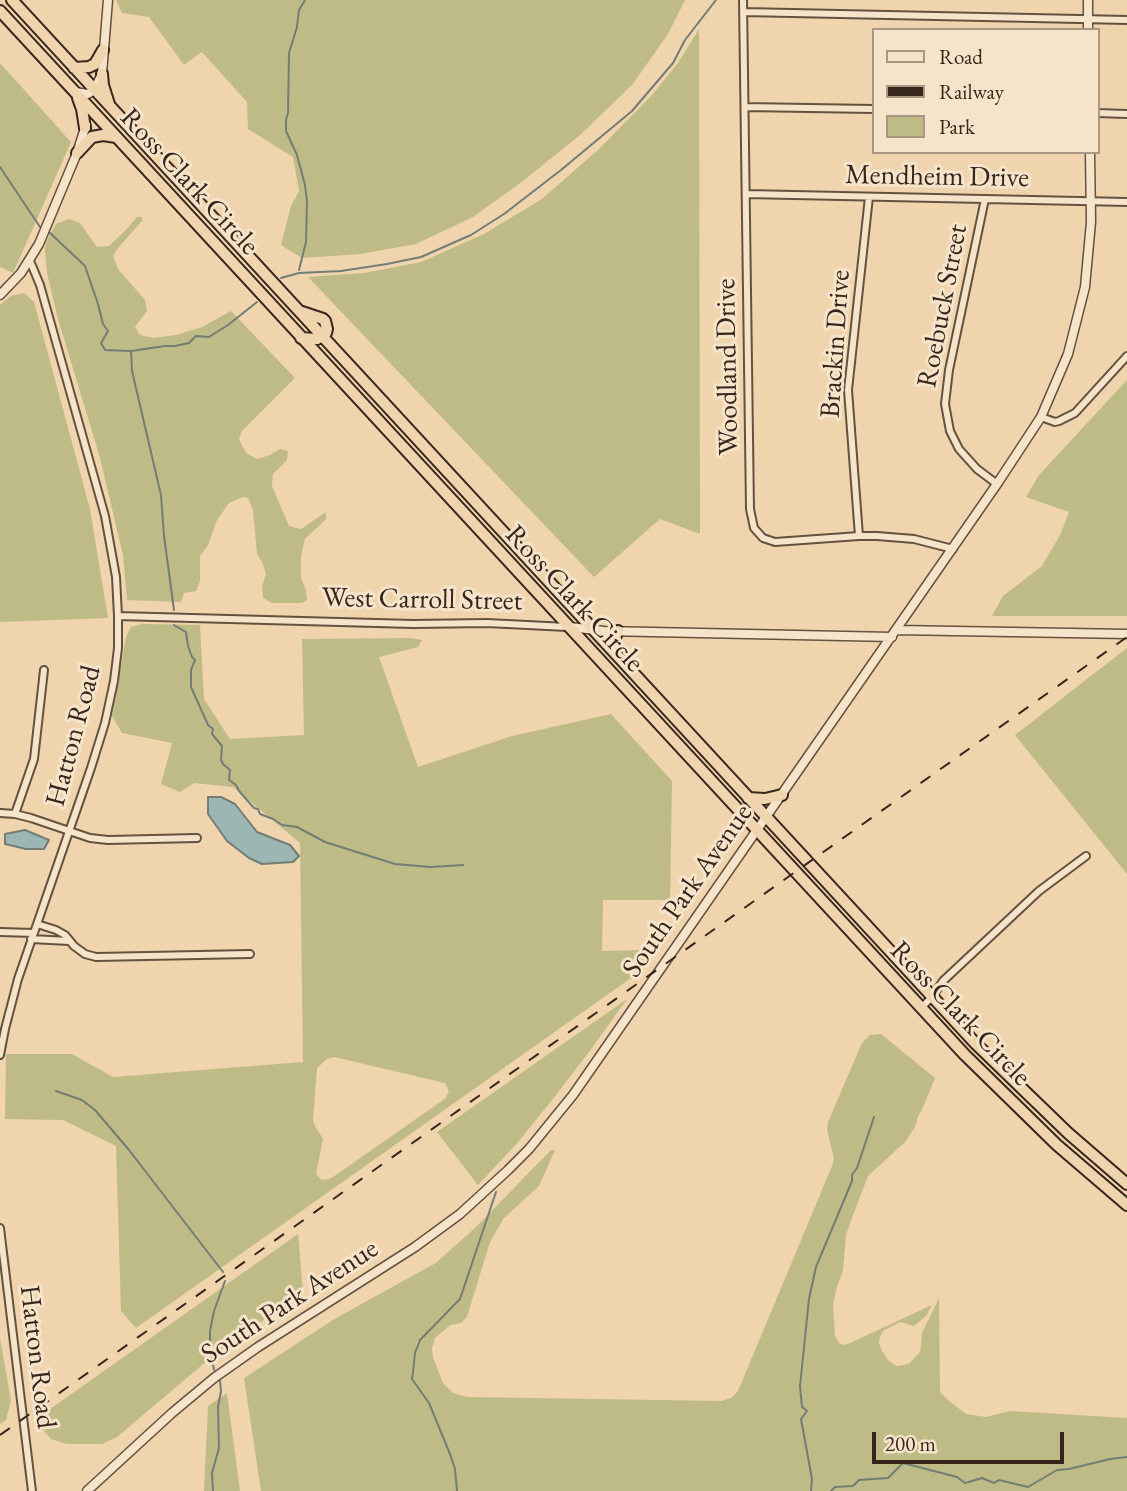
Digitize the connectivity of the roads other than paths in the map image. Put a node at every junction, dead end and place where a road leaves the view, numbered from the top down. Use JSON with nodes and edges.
{"nodes":[{"id":1,"x":12,"y":0,"type":"edge"},
{"id":2,"x":108,"y":0,"type":"edge"},
{"id":3,"x":744,"y":0,"type":"edge"},
{"id":4,"x":1088,"y":0,"type":"edge"},
{"id":5,"x":0,"y":11,"type":"edge"},
{"id":6,"x":744,"y":12,"type":"junction"},
{"id":7,"x":1088,"y":19,"type":"junction"},
{"id":8,"x":1127,"y":20,"type":"edge"},
{"id":9,"x":1088,"y":28,"type":"edge"},
{"id":10,"x":103,"y":50,"type":"junction"},
{"id":11,"x":74,"y":68,"type":"junction"},
{"id":12,"x":103,"y":74,"type":"junction"},
{"id":13,"x":94,"y":90,"type":"junction"},
{"id":14,"x":75,"y":92,"type":"junction"},
{"id":15,"x":110,"y":107,"type":"junction"},
{"id":16,"x":745,"y":107,"type":"junction"},
{"id":17,"x":872,"y":109,"type":"edge"},
{"id":18,"x":92,"y":110,"type":"junction"},
{"id":19,"x":1099,"y":113,"type":"edge"},
{"id":20,"x":1127,"y":114,"type":"edge"},
{"id":21,"x":85,"y":128,"type":"junction"},
{"id":22,"x":116,"y":136,"type":"junction"},
{"id":23,"x":77,"y":153,"type":"junction"},
{"id":24,"x":1090,"y":154,"type":"edge"},
{"id":25,"x":746,"y":194,"type":"junction"},
{"id":26,"x":869,"y":197,"type":"junction"},
{"id":27,"x":985,"y":200,"type":"junction"},
{"id":28,"x":1091,"y":202,"type":"junction"},
{"id":29,"x":1127,"y":202,"type":"edge"},
{"id":30,"x":30,"y":261,"type":"junction"},
{"id":31,"x":0,"y":296,"type":"edge"},
{"id":32,"x":323,"y":336,"type":"junction"},
{"id":33,"x":301,"y":338,"type":"junction"},
{"id":34,"x":1127,"y":356,"type":"edge"},
{"id":35,"x":1041,"y":417,"type":"junction"},
{"id":36,"x":399,"y":419,"type":"junction"},
{"id":37,"x":388,"y":431,"type":"junction"},
{"id":38,"x":997,"y":484,"type":"junction"},
{"id":39,"x":859,"y":536,"type":"junction"},
{"id":40,"x":953,"y":548,"type":"junction"},
{"id":41,"x":118,"y":616,"type":"junction"},
{"id":42,"x":569,"y":627,"type":"junction"},
{"id":43,"x":594,"y":630,"type":"junction"},
{"id":44,"x":618,"y":631,"type":"junction"},
{"id":45,"x":894,"y":633,"type":"junction"},
{"id":46,"x":1127,"y":634,"type":"edge"},
{"id":47,"x":612,"y":650,"type":"junction"},
{"id":48,"x":44,"y":670,"type":"dead end"},
{"id":49,"x":648,"y":688,"type":"junction"},
{"id":50,"x":635,"y":699,"type":"junction"},
{"id":51,"x":715,"y":761,"type":"junction"},
{"id":52,"x":703,"y":772,"type":"junction"},
{"id":53,"x":782,"y":795,"type":"junction"},
{"id":54,"x":748,"y":798,"type":"junction"},
{"id":55,"x":0,"y":813,"type":"edge"},
{"id":56,"x":15,"y":814,"type":"junction"},
{"id":57,"x":766,"y":817,"type":"junction"},
{"id":58,"x":757,"y":830,"type":"junction"},
{"id":59,"x":69,"y":831,"type":"junction"},
{"id":60,"x":197,"y":838,"type":"dead end"},
{"id":61,"x":1086,"y":856,"type":"dead end"},
{"id":62,"x":37,"y":924,"type":"junction"},
{"id":63,"x":0,"y":932,"type":"edge"},
{"id":64,"x":32,"y":936,"type":"junction"},
{"id":65,"x":69,"y":941,"type":"junction"},
{"id":66,"x":250,"y":954,"type":"dead end"},
{"id":67,"x":932,"y":997,"type":"junction"},
{"id":68,"x":921,"y":1007,"type":"junction"},
{"id":69,"x":0,"y":1055,"type":"edge"},
{"id":70,"x":1009,"y":1077,"type":"junction"},
{"id":71,"x":998,"y":1089,"type":"junction"},
{"id":72,"x":1068,"y":1133,"type":"junction"},
{"id":73,"x":1057,"y":1145,"type":"junction"},
{"id":74,"x":1127,"y":1184,"type":"edge"},
{"id":75,"x":1127,"y":1205,"type":"edge"},
{"id":76,"x":0,"y":1228,"type":"edge"},
{"id":77,"x":32,"y":1491,"type":"edge"},
{"id":78,"x":87,"y":1491,"type":"edge"}],
"edges":[{"from":1,"to":11,"type":"highway","name":"Ross Clark Circle"},
{"from":2,"to":10,"type":"street"},
{"from":3,"to":6,"type":"street","name":"Woodland Drive"},
{"from":4,"to":7,"type":"street"},
{"from":5,"to":14,"type":"highway","name":"Ross Clark Circle"},
{"from":6,"to":7,"type":"street"},
{"from":6,"to":16,"type":"street","name":"Woodland Drive"},
{"from":7,"to":8,"type":"street"},
{"from":7,"to":9,"type":"street"},
{"from":10,"to":11,"type":"highway"},
{"from":10,"to":12,"type":"street"},
{"from":11,"to":13,"type":"highway","name":"Ross Clark Circle"},
{"from":12,"to":13,"type":"street"},
{"from":12,"to":15,"type":"highway"},
{"from":13,"to":14,"type":"street"},
{"from":13,"to":15,"type":"highway","name":"Ross Clark Circle"},
{"from":14,"to":18,"type":"highway","name":"Ross Clark Circle"},
{"from":14,"to":21,"type":"highway"},
{"from":15,"to":18,"type":"street"},
{"from":15,"to":32,"type":"highway","name":"Ross Clark Circle"},
{"from":16,"to":17,"type":"street"},
{"from":16,"to":25,"type":"street","name":"Woodland Drive"},
{"from":18,"to":21,"type":"street"},
{"from":18,"to":22,"type":"highway","name":"Ross Clark Circle"},
{"from":19,"to":20,"type":"street"},
{"from":21,"to":23,"type":"street"},
{"from":22,"to":23,"type":"highway"},
{"from":22,"to":33,"type":"highway","name":"Ross Clark Circle"},
{"from":23,"to":30,"type":"street"},
{"from":24,"to":28,"type":"street","name":"South Park Avenue"},
{"from":25,"to":26,"type":"street","name":"Mendheim Drive"},
{"from":25,"to":39,"type":"street","name":"Woodland Drive"},
{"from":26,"to":27,"type":"street","name":"Mendheim Drive"},
{"from":26,"to":39,"type":"street","name":"Brackin Drive"},
{"from":27,"to":28,"type":"street","name":"Mendheim Drive"},
{"from":27,"to":38,"type":"street","name":"Roebuck Street"},
{"from":28,"to":29,"type":"street","name":"Mendheim Drive"},
{"from":28,"to":35,"type":"street","name":"South Park Avenue"},
{"from":30,"to":31,"type":"street"},
{"from":30,"to":41,"type":"street","name":"Hatton Road"},
{"from":32,"to":33,"type":"highway"},
{"from":32,"to":36,"type":"highway","name":"Ross Clark Circle"},
{"from":33,"to":37,"type":"highway","name":"Ross Clark Circle"},
{"from":34,"to":35,"type":"street"},
{"from":35,"to":38,"type":"street","name":"South Park Avenue"},
{"from":36,"to":37,"type":"highway"},
{"from":36,"to":43,"type":"highway","name":"Ross Clark Circle"},
{"from":37,"to":42,"type":"highway","name":"Ross Clark Circle"},
{"from":38,"to":40,"type":"street","name":"South Park Avenue"},
{"from":39,"to":40,"type":"street","name":"Woodland Drive"},
{"from":40,"to":45,"type":"street","name":"South Park Avenue"},
{"from":41,"to":42,"type":"street","name":"West Carroll Street"},
{"from":41,"to":59,"type":"street","name":"Hatton Road"},
{"from":42,"to":43,"type":"street","name":"West Carroll Street"},
{"from":42,"to":50,"type":"highway","name":"Ross Clark Circle"},
{"from":43,"to":44,"type":"street","name":"West Carroll Street"},
{"from":43,"to":47,"type":"highway","name":"Ross Clark Circle"},
{"from":44,"to":45,"type":"street","name":"West Carroll Street"},
{"from":44,"to":47,"type":"highway"},
{"from":45,"to":46,"type":"street","name":"West Carroll Street"},
{"from":45,"to":53,"type":"street","name":"South Park Avenue"},
{"from":47,"to":49,"type":"highway","name":"Ross Clark Circle"},
{"from":48,"to":56,"type":"street"},
{"from":49,"to":50,"type":"highway"},
{"from":49,"to":51,"type":"highway","name":"Ross Clark Circle"},
{"from":50,"to":52,"type":"highway","name":"Ross Clark Circle"},
{"from":51,"to":52,"type":"highway"},
{"from":51,"to":54,"type":"highway","name":"Ross Clark Circle"},
{"from":52,"to":58,"type":"highway","name":"Ross Clark Circle"},
{"from":53,"to":54,"type":"highway"},
{"from":53,"to":57,"type":"street","name":"South Park Avenue"},
{"from":54,"to":57,"type":"highway","name":"Ross Clark Circle"},
{"from":55,"to":56,"type":"street"},
{"from":56,"to":59,"type":"street"},
{"from":57,"to":58,"type":"street","name":"South Park Avenue"},
{"from":57,"to":67,"type":"highway","name":"Ross Clark Circle"},
{"from":58,"to":68,"type":"highway","name":"Ross Clark Circle"},
{"from":58,"to":78,"type":"street","name":"South Park Avenue"},
{"from":59,"to":60,"type":"street"},
{"from":59,"to":62,"type":"street","name":"Hatton Road"},
{"from":61,"to":67,"type":"street"},
{"from":62,"to":64,"type":"street","name":"Hatton Road"},
{"from":62,"to":65,"type":"street"},
{"from":63,"to":64,"type":"street"},
{"from":64,"to":65,"type":"street"},
{"from":64,"to":69,"type":"street","name":"Hatton Road"},
{"from":65,"to":66,"type":"street"},
{"from":67,"to":68,"type":"street"},
{"from":67,"to":70,"type":"highway","name":"Ross Clark Circle"},
{"from":68,"to":71,"type":"highway","name":"Ross Clark Circle"},
{"from":70,"to":71,"type":"highway"},
{"from":70,"to":72,"type":"highway","name":"Ross Clark Circle"},
{"from":71,"to":73,"type":"highway","name":"Ross Clark Circle"},
{"from":72,"to":73,"type":"highway"},
{"from":72,"to":74,"type":"highway","name":"Ross Clark Circle"},
{"from":73,"to":75,"type":"highway","name":"Ross Clark Circle"},
{"from":76,"to":77,"type":"street","name":"Hatton Road"}]}
